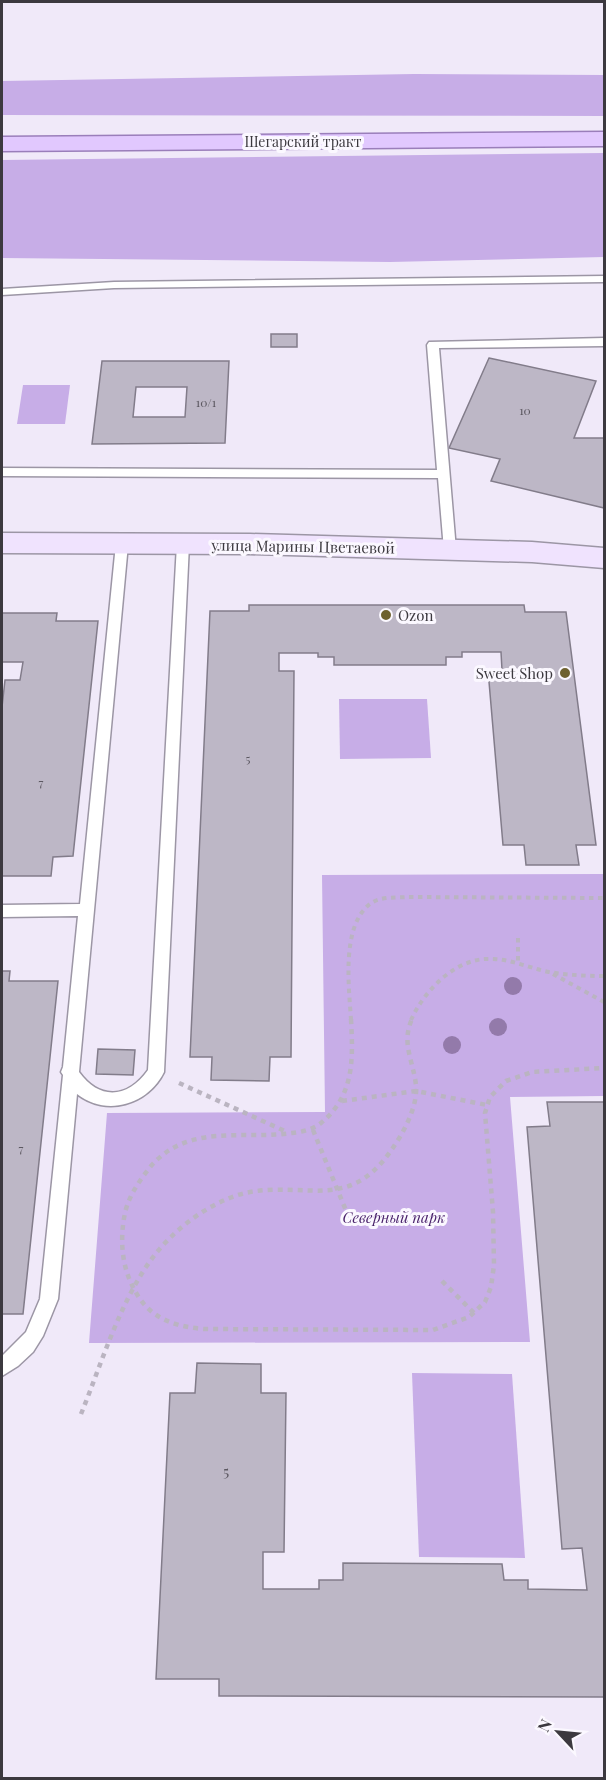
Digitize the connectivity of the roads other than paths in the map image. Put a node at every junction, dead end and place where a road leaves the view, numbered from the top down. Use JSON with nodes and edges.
{"nodes":[{"id":1,"x":604,"y":139,"type":"edge"},
{"id":2,"x":2,"y":144,"type":"edge"},
{"id":3,"x":604,"y":279,"type":"edge"},
{"id":4,"x":2,"y":292,"type":"edge"},
{"id":5,"x":604,"y":342,"type":"edge"},
{"id":6,"x":2,"y":472,"type":"edge"},
{"id":7,"x":443,"y":474,"type":"junction"},
{"id":8,"x":2,"y":543,"type":"edge"},
{"id":9,"x":122,"y":544,"type":"junction"},
{"id":10,"x":183,"y":544,"type":"junction"},
{"id":11,"x":450,"y":550,"type":"junction"},
{"id":12,"x":604,"y":558,"type":"edge"},
{"id":13,"x":85,"y":910,"type":"junction"},
{"id":14,"x":2,"y":911,"type":"edge"},
{"id":15,"x":69,"y":1072,"type":"junction"},
{"id":16,"x":2,"y":1367,"type":"edge"}],
"edges":[{"from":1,"to":2,"type":"main road","name":"Шегарский тракт"},
{"from":3,"to":4,"type":"lane"},
{"from":5,"to":7,"type":"lane"},
{"from":6,"to":7,"type":"lane"},
{"from":7,"to":11,"type":"lane"},
{"from":8,"to":9,"type":"street","name":"улица Марины Цветаевой"},
{"from":9,"to":10,"type":"street","name":"улица Марины Цветаевой"},
{"from":9,"to":13,"type":"lane"},
{"from":10,"to":11,"type":"street","name":"улица Марины Цветаевой"},
{"from":10,"to":15,"type":"lane"},
{"from":11,"to":12,"type":"street","name":"улица Марины Цветаевой"},
{"from":13,"to":14,"type":"lane"},
{"from":13,"to":15,"type":"lane"},
{"from":15,"to":16,"type":"lane"}]}
